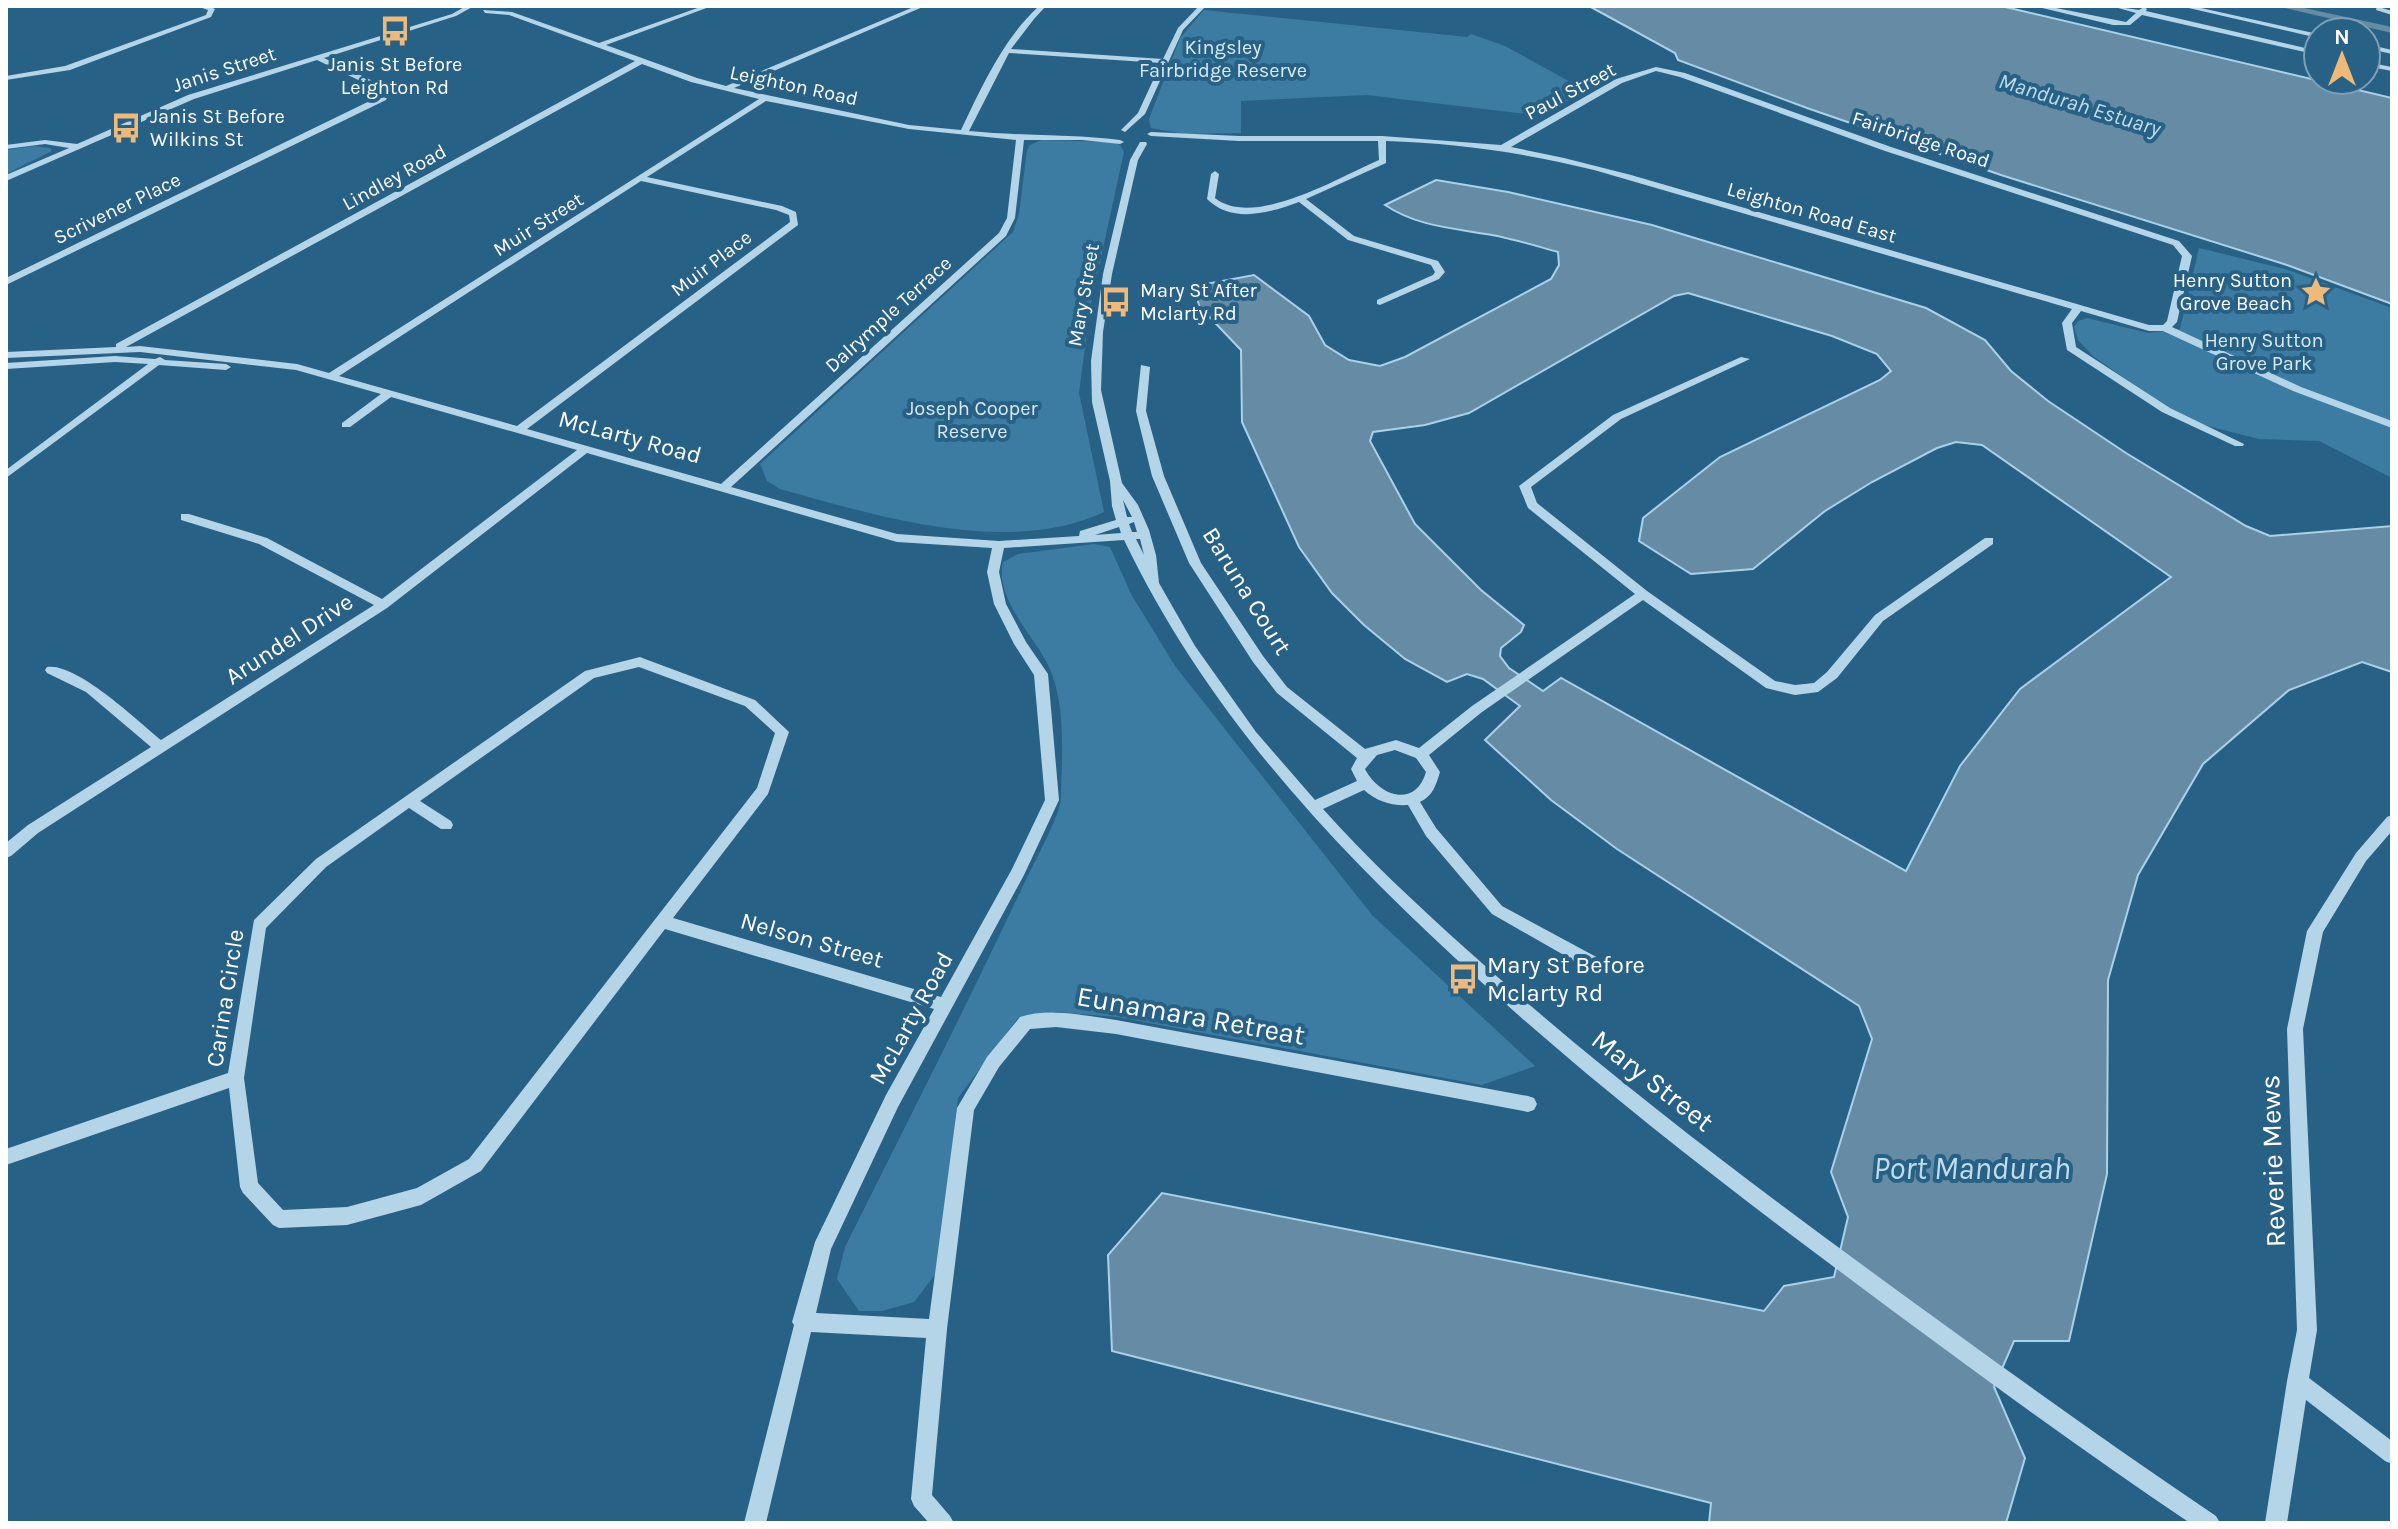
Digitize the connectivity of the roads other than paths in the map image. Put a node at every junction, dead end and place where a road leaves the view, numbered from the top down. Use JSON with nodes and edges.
{"nodes":[{"id":1,"x":199,"y":6,"type":"edge"},
{"id":2,"x":503,"y":6,"type":"edge"},
{"id":3,"x":709,"y":6,"type":"edge"},
{"id":4,"x":922,"y":6,"type":"edge"},
{"id":5,"x":1043,"y":6,"type":"edge"},
{"id":6,"x":1203,"y":6,"type":"edge"},
{"id":7,"x":2037,"y":6,"type":"edge"},
{"id":8,"x":2114,"y":6,"type":"edge"},
{"id":9,"x":2183,"y":6,"type":"edge"},
{"id":10,"x":2362,"y":6,"type":"edge"},
{"id":11,"x":2379,"y":8,"type":"edge"},
{"id":12,"x":476,"y":9,"type":"edge"},
{"id":13,"x":2144,"y":9,"type":"edge"},
{"id":14,"x":510,"y":13,"type":"junction"},
{"id":15,"x":2392,"y":13,"type":"edge"},
{"id":16,"x":2292,"y":30,"type":"junction"},
{"id":17,"x":2302,"y":32,"type":"edge"},
{"id":18,"x":2278,"y":44,"type":"junction"},
{"id":19,"x":600,"y":45,"type":"junction"},
{"id":20,"x":2302,"y":49,"type":"edge"},
{"id":21,"x":1009,"y":51,"type":"junction"},
{"id":22,"x":319,"y":58,"type":"junction"},
{"id":23,"x":641,"y":61,"type":"junction"},
{"id":24,"x":1163,"y":61,"type":"junction"},
{"id":25,"x":1656,"y":69,"type":"joint"},
{"id":26,"x":6,"y":78,"type":"edge"},
{"id":27,"x":724,"y":89,"type":"junction"},
{"id":28,"x":765,"y":98,"type":"junction"},
{"id":29,"x":1141,"y":114,"type":"junction"},
{"id":30,"x":964,"y":133,"type":"junction"},
{"id":31,"x":1122,"y":137,"type":"junction"},
{"id":32,"x":1020,"y":138,"type":"junction"},
{"id":33,"x":1148,"y":138,"type":"junction"},
{"id":34,"x":1382,"y":138,"type":"junction"},
{"id":35,"x":77,"y":146,"type":"junction"},
{"id":36,"x":6,"y":147,"type":"edge"},
{"id":37,"x":1503,"y":148,"type":"junction"},
{"id":38,"x":1134,"y":160,"type":"junction"},
{"id":39,"x":1215,"y":174,"type":"dead end"},
{"id":40,"x":6,"y":178,"type":"edge"},
{"id":41,"x":643,"y":179,"type":"junction"},
{"id":42,"x":1302,"y":200,"type":"junction"},
{"id":43,"x":6,"y":282,"type":"edge"},
{"id":44,"x":1380,"y":302,"type":"dead end"},
{"id":45,"x":2078,"y":308,"type":"junction"},
{"id":46,"x":165,"y":324,"type":"junction"},
{"id":47,"x":2165,"y":328,"type":"junction"},
{"id":48,"x":125,"y":351,"type":"junction"},
{"id":49,"x":172,"y":351,"type":"junction"},
{"id":50,"x":6,"y":355,"type":"edge"},
{"id":51,"x":1745,"y":359,"type":"dead end"},
{"id":52,"x":158,"y":361,"type":"junction"},
{"id":53,"x":6,"y":366,"type":"edge"},
{"id":54,"x":1145,"y":367,"type":"dead end"},
{"id":55,"x":330,"y":377,"type":"junction"},
{"id":56,"x":390,"y":393,"type":"junction"},
{"id":57,"x":346,"y":425,"type":"dead end"},
{"id":58,"x":2392,"y":425,"type":"edge"},
{"id":59,"x":518,"y":431,"type":"junction"},
{"id":60,"x":2239,"y":444,"type":"dead end"},
{"id":61,"x":585,"y":449,"type":"junction"},
{"id":62,"x":6,"y":475,"type":"edge"},
{"id":63,"x":1117,"y":484,"type":"junction"},
{"id":64,"x":724,"y":487,"type":"junction"},
{"id":65,"x":185,"y":517,"type":"dead end"},
{"id":66,"x":1137,"y":518,"type":"junction"},
{"id":67,"x":1122,"y":521,"type":"junction"},
{"id":68,"x":1143,"y":535,"type":"junction"},
{"id":69,"x":1073,"y":538,"type":"junction"},
{"id":70,"x":1128,"y":538,"type":"junction"},
{"id":71,"x":1989,"y":541,"type":"dead end"},
{"id":72,"x":999,"y":545,"type":"junction"},
{"id":73,"x":1155,"y":585,"type":"junction"},
{"id":74,"x":1643,"y":594,"type":"junction"},
{"id":75,"x":383,"y":605,"type":"junction"},
{"id":76,"x":52,"y":670,"type":"dead end"},
{"id":77,"x":161,"y":748,"type":"junction"},
{"id":78,"x":1421,"y":754,"type":"junction"},
{"id":79,"x":1364,"y":756,"type":"junction"},
{"id":80,"x":1363,"y":784,"type":"junction"},
{"id":81,"x":1411,"y":799,"type":"junction"},
{"id":82,"x":409,"y":801,"type":"junction"},
{"id":83,"x":1312,"y":808,"type":"junction"},
{"id":84,"x":2392,"y":821,"type":"edge"},
{"id":85,"x":446,"y":825,"type":"dead end"},
{"id":86,"x":6,"y":852,"type":"edge"},
{"id":87,"x":664,"y":922,"type":"junction"},
{"id":88,"x":1596,"y":965,"type":"dead end"},
{"id":89,"x":946,"y":1005,"type":"junction"},
{"id":90,"x":236,"y":1078,"type":"junction"},
{"id":91,"x":1528,"y":1104,"type":"dead end"},
{"id":92,"x":6,"y":1157,"type":"edge"},
{"id":93,"x":802,"y":1322,"type":"junction"},
{"id":94,"x":937,"y":1329,"type":"junction"},
{"id":95,"x":2297,"y":1381,"type":"junction"},
{"id":96,"x":2392,"y":1454,"type":"edge"},
{"id":97,"x":755,"y":1523,"type":"edge"},
{"id":98,"x":943,"y":1523,"type":"edge"},
{"id":99,"x":2209,"y":1523,"type":"edge"},
{"id":100,"x":2276,"y":1523,"type":"edge"}],
"edges":[{"from":1,"to":26,"type":"street"},
{"from":2,"to":12,"type":"street","name":"Leighton Road"},
{"from":2,"to":14,"type":"street","name":"Leighton Road"},
{"from":3,"to":19,"type":"street"},
{"from":4,"to":27,"type":"street"},
{"from":5,"to":21,"type":"street"},
{"from":6,"to":24,"type":"street"},
{"from":7,"to":13,"type":"street"},
{"from":8,"to":13,"type":"street"},
{"from":9,"to":16,"type":"street"},
{"from":10,"to":11,"type":"street"},
{"from":11,"to":15,"type":"street"},
{"from":12,"to":14,"type":"street","name":"Leighton Road"},
{"from":12,"to":22,"type":"street","name":"Janis Street"},
{"from":13,"to":18,"type":"street"},
{"from":14,"to":19,"type":"street","name":"Leighton Road"},
{"from":16,"to":17,"type":"street"},
{"from":16,"to":18,"type":"street"},
{"from":18,"to":20,"type":"street"},
{"from":19,"to":23,"type":"street","name":"Leighton Road"},
{"from":21,"to":24,"type":"street"},
{"from":21,"to":30,"type":"street"},
{"from":22,"to":35,"type":"street","name":"Janis Street"},
{"from":22,"to":43,"type":"street","name":"Scrivener Place"},
{"from":23,"to":27,"type":"street","name":"Leighton Road"},
{"from":23,"to":46,"type":"street","name":"Lindley Road"},
{"from":24,"to":29,"type":"street"},
{"from":25,"to":37,"type":"street","name":"Paul Street"},
{"from":25,"to":47,"type":"street","name":"Fairbridge Road"},
{"from":27,"to":28,"type":"street","name":"Leighton Road"},
{"from":28,"to":30,"type":"street","name":"Leighton Road"},
{"from":28,"to":41,"type":"street","name":"Muir Street"},
{"from":29,"to":31,"type":"street"},
{"from":29,"to":33,"type":"street"},
{"from":30,"to":32,"type":"street","name":"Leighton Road"},
{"from":31,"to":32,"type":"street","name":"Leighton Road"},
{"from":31,"to":33,"type":"street"},
{"from":31,"to":33,"type":"street"},
{"from":31,"to":38,"type":"street"},
{"from":32,"to":64,"type":"street","name":"Dalrymple Terrace"},
{"from":33,"to":34,"type":"street","name":"Leighton Road East"},
{"from":33,"to":38,"type":"street","name":"Mary Street"},
{"from":34,"to":37,"type":"street","name":"Leighton Road East"},
{"from":34,"to":42,"type":"street"},
{"from":35,"to":36,"type":"street","name":"Janis Street"},
{"from":35,"to":40,"type":"street"},
{"from":37,"to":45,"type":"street","name":"Leighton Road East"},
{"from":38,"to":63,"type":"street","name":"Mary Street"},
{"from":39,"to":42,"type":"street"},
{"from":41,"to":55,"type":"street","name":"Muir Street"},
{"from":41,"to":59,"type":"street","name":"Muir Place"},
{"from":42,"to":44,"type":"street"},
{"from":45,"to":47,"type":"street","name":"Leighton Road East"},
{"from":45,"to":60,"type":"street"},
{"from":46,"to":48,"type":"street","name":"Lindley Road"},
{"from":46,"to":48,"type":"street","name":"Lindley Road"},
{"from":47,"to":58,"type":"street","name":"Leighton Road East"},
{"from":48,"to":49,"type":"street","name":"McLarty Road"},
{"from":48,"to":50,"type":"street","name":"McLarty Road"},
{"from":48,"to":52,"type":"street","name":"McLarty Road"},
{"from":48,"to":53,"type":"street","name":"McLarty Road"},
{"from":49,"to":52,"type":"street"},
{"from":49,"to":55,"type":"street","name":"McLarty Road"},
{"from":51,"to":74,"type":"street"},
{"from":52,"to":55,"type":"street","name":"McLarty Road"},
{"from":52,"to":62,"type":"street"},
{"from":54,"to":79,"type":"street","name":"Baruna Court"},
{"from":55,"to":56,"type":"street","name":"McLarty Road"},
{"from":56,"to":57,"type":"street"},
{"from":56,"to":59,"type":"street","name":"McLarty Road"},
{"from":59,"to":61,"type":"street","name":"McLarty Road"},
{"from":61,"to":64,"type":"street","name":"McLarty Road"},
{"from":61,"to":75,"type":"street","name":"Arundel Drive"},
{"from":63,"to":66,"type":"street","name":"Mary Street"},
{"from":63,"to":67,"type":"street","name":"Mary Street"},
{"from":64,"to":72,"type":"street","name":"McLarty Road"},
{"from":65,"to":75,"type":"street"},
{"from":66,"to":67,"type":"street","name":"McLarty Road"},
{"from":66,"to":68,"type":"street","name":"Mary Street"},
{"from":67,"to":69,"type":"street","name":"McLarty Road"},
{"from":67,"to":70,"type":"street","name":"Mary Street"},
{"from":68,"to":70,"type":"street","name":"McLarty Road"},
{"from":68,"to":73,"type":"street","name":"Mary Street"},
{"from":69,"to":70,"type":"street","name":"McLarty Road"},
{"from":69,"to":72,"type":"street","name":"McLarty Road"},
{"from":70,"to":73,"type":"street","name":"Mary Street"},
{"from":71,"to":74,"type":"street"},
{"from":72,"to":89,"type":"street","name":"McLarty Road"},
{"from":73,"to":83,"type":"street","name":"Mary Street"},
{"from":74,"to":78,"type":"street"},
{"from":75,"to":77,"type":"street","name":"Arundel Drive"},
{"from":76,"to":77,"type":"street"},
{"from":77,"to":86,"type":"street","name":"Arundel Drive"},
{"from":78,"to":79,"type":"street"},
{"from":78,"to":81,"type":"street"},
{"from":79,"to":80,"type":"street"},
{"from":80,"to":81,"type":"street"},
{"from":80,"to":83,"type":"street"},
{"from":81,"to":88,"type":"street"},
{"from":82,"to":85,"type":"street"},
{"from":82,"to":87,"type":"street","name":"Carina Circle"},
{"from":82,"to":90,"type":"street","name":"Carina Circle"},
{"from":83,"to":99,"type":"street","name":"Mary Street"},
{"from":84,"to":95,"type":"street","name":"Reverie Mews"},
{"from":87,"to":89,"type":"street","name":"Nelson Street"},
{"from":87,"to":90,"type":"street","name":"Carina Circle"},
{"from":89,"to":93,"type":"street","name":"McLarty Road"},
{"from":90,"to":92,"type":"street"},
{"from":91,"to":94,"type":"street","name":"Eunamara Retreat"},
{"from":93,"to":94,"type":"street"},
{"from":93,"to":97,"type":"street","name":"McLarty Road"},
{"from":94,"to":98,"type":"street","name":"Eunamara Retreat"},
{"from":95,"to":96,"type":"street"},
{"from":95,"to":100,"type":"street","name":"Reverie Mews"}]}
